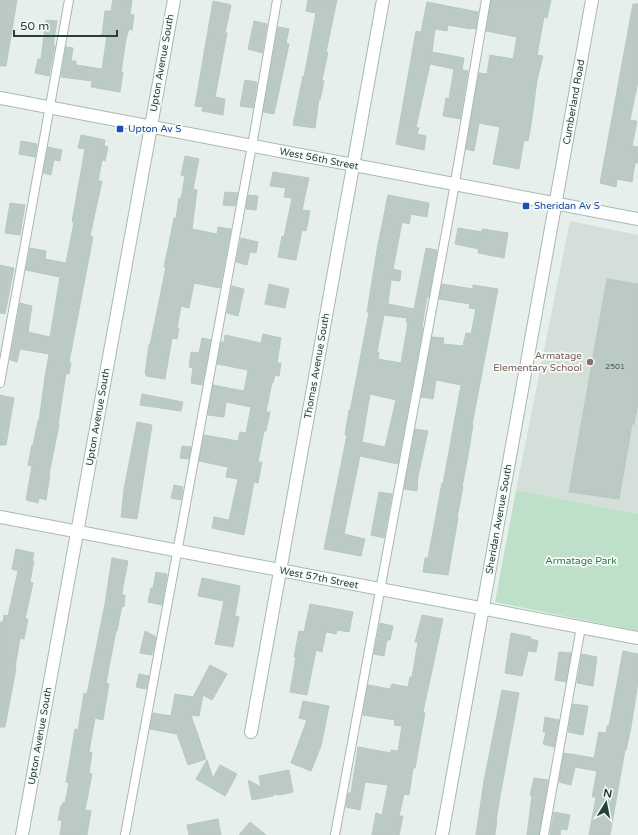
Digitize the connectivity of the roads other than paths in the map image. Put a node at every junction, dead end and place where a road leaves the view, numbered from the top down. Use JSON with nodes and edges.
{"nodes":[{"id":1,"x":69,"y":0,"type":"edge"},
{"id":2,"x":174,"y":0,"type":"edge"},
{"id":3,"x":277,"y":0,"type":"edge"},
{"id":4,"x":383,"y":0,"type":"edge"},
{"id":5,"x":486,"y":0,"type":"edge"},
{"id":6,"x":592,"y":0,"type":"edge"},
{"id":7,"x":0,"y":98,"type":"edge"},
{"id":8,"x":48,"y":108,"type":"junction"},
{"id":9,"x":151,"y":128,"type":"junction"},
{"id":10,"x":252,"y":146,"type":"junction"},
{"id":11,"x":353,"y":165,"type":"junction"},
{"id":12,"x":455,"y":183,"type":"junction"},
{"id":13,"x":556,"y":203,"type":"junction"},
{"id":14,"x":638,"y":219,"type":"edge"},
{"id":15,"x":0,"y":383,"type":"edge"},
{"id":16,"x":0,"y":517,"type":"edge"},
{"id":17,"x":77,"y":533,"type":"junction"},
{"id":18,"x":178,"y":552,"type":"junction"},
{"id":19,"x":280,"y":570,"type":"junction"},
{"id":20,"x":380,"y":590,"type":"junction"},
{"id":21,"x":482,"y":609,"type":"junction"},
{"id":22,"x":581,"y":627,"type":"junction"},
{"id":23,"x":638,"y":638,"type":"edge"},
{"id":24,"x":251,"y":732,"type":"dead end"},
{"id":25,"x":22,"y":835,"type":"edge"},
{"id":26,"x":125,"y":835,"type":"edge"},
{"id":27,"x":335,"y":835,"type":"edge"},
{"id":28,"x":442,"y":835,"type":"edge"},
{"id":29,"x":544,"y":835,"type":"edge"}],
"edges":[{"from":1,"to":8,"type":"lane"},
{"from":2,"to":9,"type":"street","name":"Upton Avenue South"},
{"from":3,"to":10,"type":"lane"},
{"from":4,"to":11,"type":"street","name":"Thomas Avenue South"},
{"from":5,"to":12,"type":"lane"},
{"from":6,"to":13,"type":"street","name":"Cumberland Road"},
{"from":7,"to":8,"type":"street","name":"West 56th Street"},
{"from":8,"to":9,"type":"street","name":"West 56th Street"},
{"from":8,"to":15,"type":"lane"},
{"from":9,"to":10,"type":"street","name":"West 56th Street"},
{"from":9,"to":17,"type":"street","name":"Upton Avenue South"},
{"from":10,"to":11,"type":"street","name":"West 56th Street"},
{"from":10,"to":18,"type":"lane"},
{"from":11,"to":12,"type":"street","name":"West 56th Street"},
{"from":11,"to":19,"type":"street","name":"Thomas Avenue South"},
{"from":12,"to":13,"type":"street","name":"West 56th Street"},
{"from":12,"to":20,"type":"lane"},
{"from":13,"to":14,"type":"street","name":"West 56th Street"},
{"from":13,"to":21,"type":"street","name":"Sheridan Avenue South"},
{"from":16,"to":17,"type":"street","name":"West 57th Street"},
{"from":17,"to":18,"type":"street","name":"West 57th Street"},
{"from":17,"to":25,"type":"street","name":"Upton Avenue South"},
{"from":18,"to":19,"type":"street","name":"West 57th Street"},
{"from":18,"to":26,"type":"lane"},
{"from":19,"to":20,"type":"street","name":"West 57th Street"},
{"from":19,"to":24,"type":"street","name":"Thomas Avenue South"},
{"from":20,"to":21,"type":"street","name":"West 57th Street"},
{"from":20,"to":27,"type":"lane"},
{"from":21,"to":22,"type":"street","name":"West 57th Street"},
{"from":21,"to":28,"type":"street","name":"Sheridan Avenue South"},
{"from":22,"to":23,"type":"street","name":"West 57th Street"},
{"from":22,"to":29,"type":"lane"}]}
